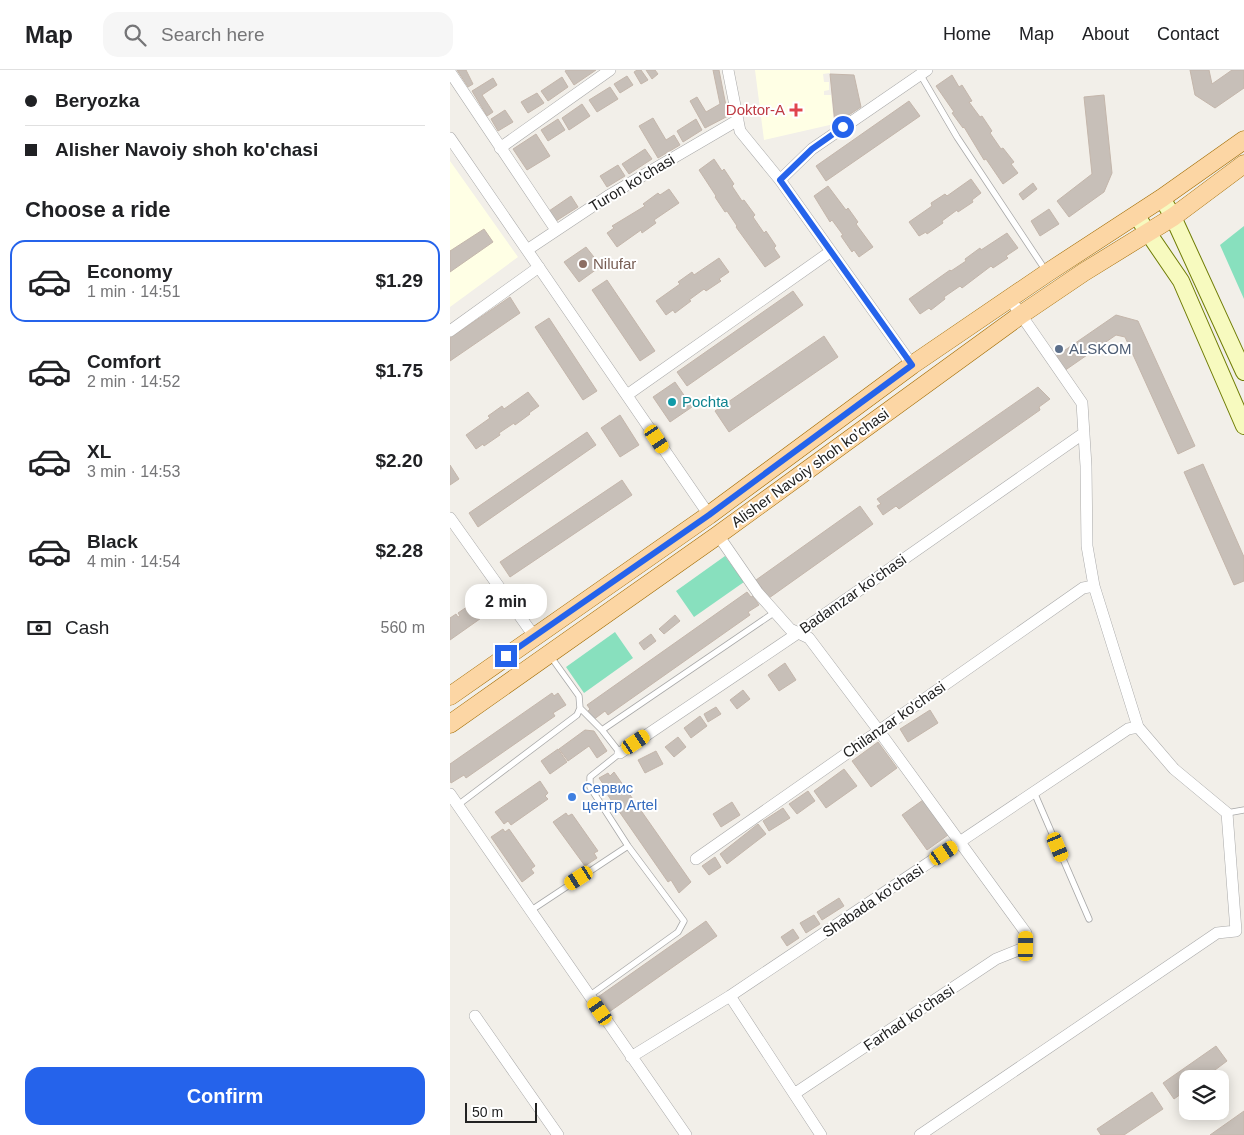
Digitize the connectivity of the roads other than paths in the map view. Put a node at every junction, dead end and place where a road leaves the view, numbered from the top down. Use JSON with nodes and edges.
{"nodes":[{"id":1,"x":610,"y":70,"type":"edge"},
{"id":2,"x":728,"y":70,"type":"edge"},
{"id":3,"x":922,"y":71,"type":"edge"},
{"id":4,"x":450,"y":72,"type":"edge"},
{"id":5,"x":738,"y":120,"type":"junction"},
{"id":6,"x":450,"y":138,"type":"edge"},
{"id":7,"x":1244,"y":140,"type":"edge"},
{"id":8,"x":500,"y":148,"type":"junction"},
{"id":9,"x":1244,"y":164,"type":"edge"},
{"id":10,"x":780,"y":180,"type":"junction"},
{"id":11,"x":1162,"y":198,"type":"junction"},
{"id":12,"x":1136,"y":215,"type":"junction"},
{"id":13,"x":1172,"y":218,"type":"junction"},
{"id":14,"x":556,"y":230,"type":"junction"},
{"id":15,"x":1148,"y":233,"type":"junction"},
{"id":16,"x":527,"y":250,"type":"junction"},
{"id":17,"x":830,"y":252,"type":"junction"},
{"id":18,"x":539,"y":267,"type":"junction"},
{"id":19,"x":1047,"y":273,"type":"junction"},
{"id":20,"x":1010,"y":298,"type":"junction"},
{"id":21,"x":1022,"y":314,"type":"junction"},
{"id":22,"x":450,"y":331,"type":"edge"},
{"id":23,"x":912,"y":365,"type":"junction"},
{"id":24,"x":1244,"y":372,"type":"edge"},
{"id":25,"x":627,"y":395,"type":"junction"},
{"id":26,"x":1244,"y":426,"type":"edge"},
{"id":27,"x":1084,"y":433,"type":"junction"},
{"id":28,"x":709,"y":515,"type":"junction"},
{"id":29,"x":450,"y":518,"type":"edge"},
{"id":30,"x":718,"y":534,"type":"junction"},
{"id":31,"x":1094,"y":586,"type":"junction"},
{"id":32,"x":775,"y":612,"type":"junction"},
{"id":33,"x":798,"y":632,"type":"junction"},
{"id":34,"x":534,"y":636,"type":"junction"},
{"id":35,"x":549,"y":654,"type":"junction"},
{"id":36,"x":450,"y":696,"type":"edge"},
{"id":37,"x":580,"y":708,"type":"junction"},
{"id":38,"x":450,"y":724,"type":"edge"},
{"id":39,"x":1138,"y":727,"type":"junction"},
{"id":40,"x":602,"y":730,"type":"junction"},
{"id":41,"x":879,"y":731,"type":"junction"},
{"id":42,"x":620,"y":753,"type":"junction"},
{"id":43,"x":1034,"y":792,"type":"junction"},
{"id":44,"x":450,"y":794,"type":"edge"},
{"id":45,"x":458,"y":805,"type":"junction"},
{"id":46,"x":1244,"y":810,"type":"edge"},
{"id":47,"x":1227,"y":813,"type":"junction"},
{"id":48,"x":960,"y":842,"type":"junction"},
{"id":49,"x":628,"y":846,"type":"junction"},
{"id":50,"x":696,"y":859,"type":"dead end"},
{"id":51,"x":530,"y":911,"type":"junction"},
{"id":52,"x":1089,"y":919,"type":"dead end"},
{"id":53,"x":589,"y":996,"type":"junction"},
{"id":54,"x":730,"y":996,"type":"junction"},
{"id":55,"x":475,"y":1016,"type":"dead end"},
{"id":56,"x":631,"y":1057,"type":"junction"},
{"id":57,"x":794,"y":1094,"type":"junction"},
{"id":58,"x":558,"y":1135,"type":"edge"},
{"id":59,"x":686,"y":1135,"type":"edge"},
{"id":60,"x":821,"y":1135,"type":"edge"},
{"id":61,"x":920,"y":1135,"type":"edge"}],
"edges":[{"from":1,"to":8,"type":"street"},
{"from":2,"to":5,"type":"street"},
{"from":3,"to":10,"type":"street"},
{"from":3,"to":19,"type":"lane"},
{"from":4,"to":8,"type":"street"},
{"from":5,"to":10,"type":"street"},
{"from":5,"to":14,"type":"street","name":"Turon ko'chasi"},
{"from":6,"to":16,"type":"street"},
{"from":7,"to":11,"type":"main road","name":"Alisher Navoiy shoh ko'chasi"},
{"from":8,"to":14,"type":"street"},
{"from":9,"to":13,"type":"main road","name":"Alisher Navoiy shoh ko'chasi"},
{"from":10,"to":17,"type":"street"},
{"from":11,"to":12,"type":"main road","name":"Alisher Navoiy shoh ko'chasi"},
{"from":11,"to":13,"type":"main road"},
{"from":12,"to":15,"type":"main road"},
{"from":12,"to":19,"type":"main road","name":"Alisher Navoiy shoh ko'chasi"},
{"from":13,"to":15,"type":"main road","name":"Alisher Navoiy shoh ko'chasi"},
{"from":13,"to":24,"type":"main road"},
{"from":14,"to":16,"type":"street","name":"Turon ko'chasi"},
{"from":15,"to":21,"type":"main road","name":"Alisher Navoiy shoh ko'chasi"},
{"from":15,"to":26,"type":"main road"},
{"from":16,"to":18,"type":"street"},
{"from":17,"to":23,"type":"street"},
{"from":17,"to":25,"type":"street"},
{"from":18,"to":22,"type":"street"},
{"from":18,"to":25,"type":"street"},
{"from":19,"to":20,"type":"main road","name":"Alisher Navoiy shoh ko'chasi"},
{"from":20,"to":21,"type":"street"},
{"from":20,"to":23,"type":"main road","name":"Alisher Navoiy shoh ko'chasi"},
{"from":21,"to":27,"type":"street"},
{"from":21,"to":30,"type":"main road","name":"Alisher Navoiy shoh ko'chasi"},
{"from":23,"to":28,"type":"main road","name":"Alisher Navoiy shoh ko'chasi"},
{"from":25,"to":28,"type":"street"},
{"from":27,"to":31,"type":"street"},
{"from":27,"to":33,"type":"street","name":"Badamzar ko'chasi"},
{"from":28,"to":34,"type":"main road","name":"Alisher Navoiy shoh ko'chasi"},
{"from":29,"to":34,"type":"street"},
{"from":30,"to":32,"type":"street"},
{"from":30,"to":35,"type":"main road","name":"Alisher Navoiy shoh ko'chasi"},
{"from":31,"to":39,"type":"street"},
{"from":31,"to":41,"type":"street","name":"Chilanzar ko'chasi"},
{"from":32,"to":33,"type":"street"},
{"from":32,"to":40,"type":"lane"},
{"from":33,"to":41,"type":"street"},
{"from":33,"to":42,"type":"street","name":"Badamzar ko'chasi"},
{"from":34,"to":36,"type":"main road","name":"Alisher Navoiy shoh ko'chasi"},
{"from":35,"to":37,"type":"lane"},
{"from":35,"to":38,"type":"main road","name":"Alisher Navoiy shoh ko'chasi"},
{"from":37,"to":40,"type":"lane"},
{"from":37,"to":45,"type":"lane"},
{"from":39,"to":43,"type":"street","name":"Shabada ko'chasi"},
{"from":39,"to":47,"type":"street"},
{"from":40,"to":42,"type":"lane"},
{"from":41,"to":48,"type":"street"},
{"from":41,"to":50,"type":"street","name":"Chilanzar ko'chasi"},
{"from":42,"to":49,"type":"lane"},
{"from":43,"to":48,"type":"street","name":"Shabada ko'chasi"},
{"from":43,"to":52,"type":"lane"},
{"from":44,"to":45,"type":"street"},
{"from":45,"to":51,"type":"street"},
{"from":46,"to":47,"type":"lane"},
{"from":47,"to":61,"type":"street"},
{"from":48,"to":54,"type":"street","name":"Shabada ko'chasi"},
{"from":48,"to":57,"type":"street","name":"Farhad ko'chasi"},
{"from":49,"to":51,"type":"lane"},
{"from":49,"to":53,"type":"lane"},
{"from":51,"to":53,"type":"street"},
{"from":53,"to":56,"type":"street"},
{"from":54,"to":56,"type":"street","name":"Shabada ko'chasi"},
{"from":54,"to":57,"type":"street"},
{"from":55,"to":58,"type":"street"},
{"from":56,"to":59,"type":"street"},
{"from":57,"to":60,"type":"street"}]}
